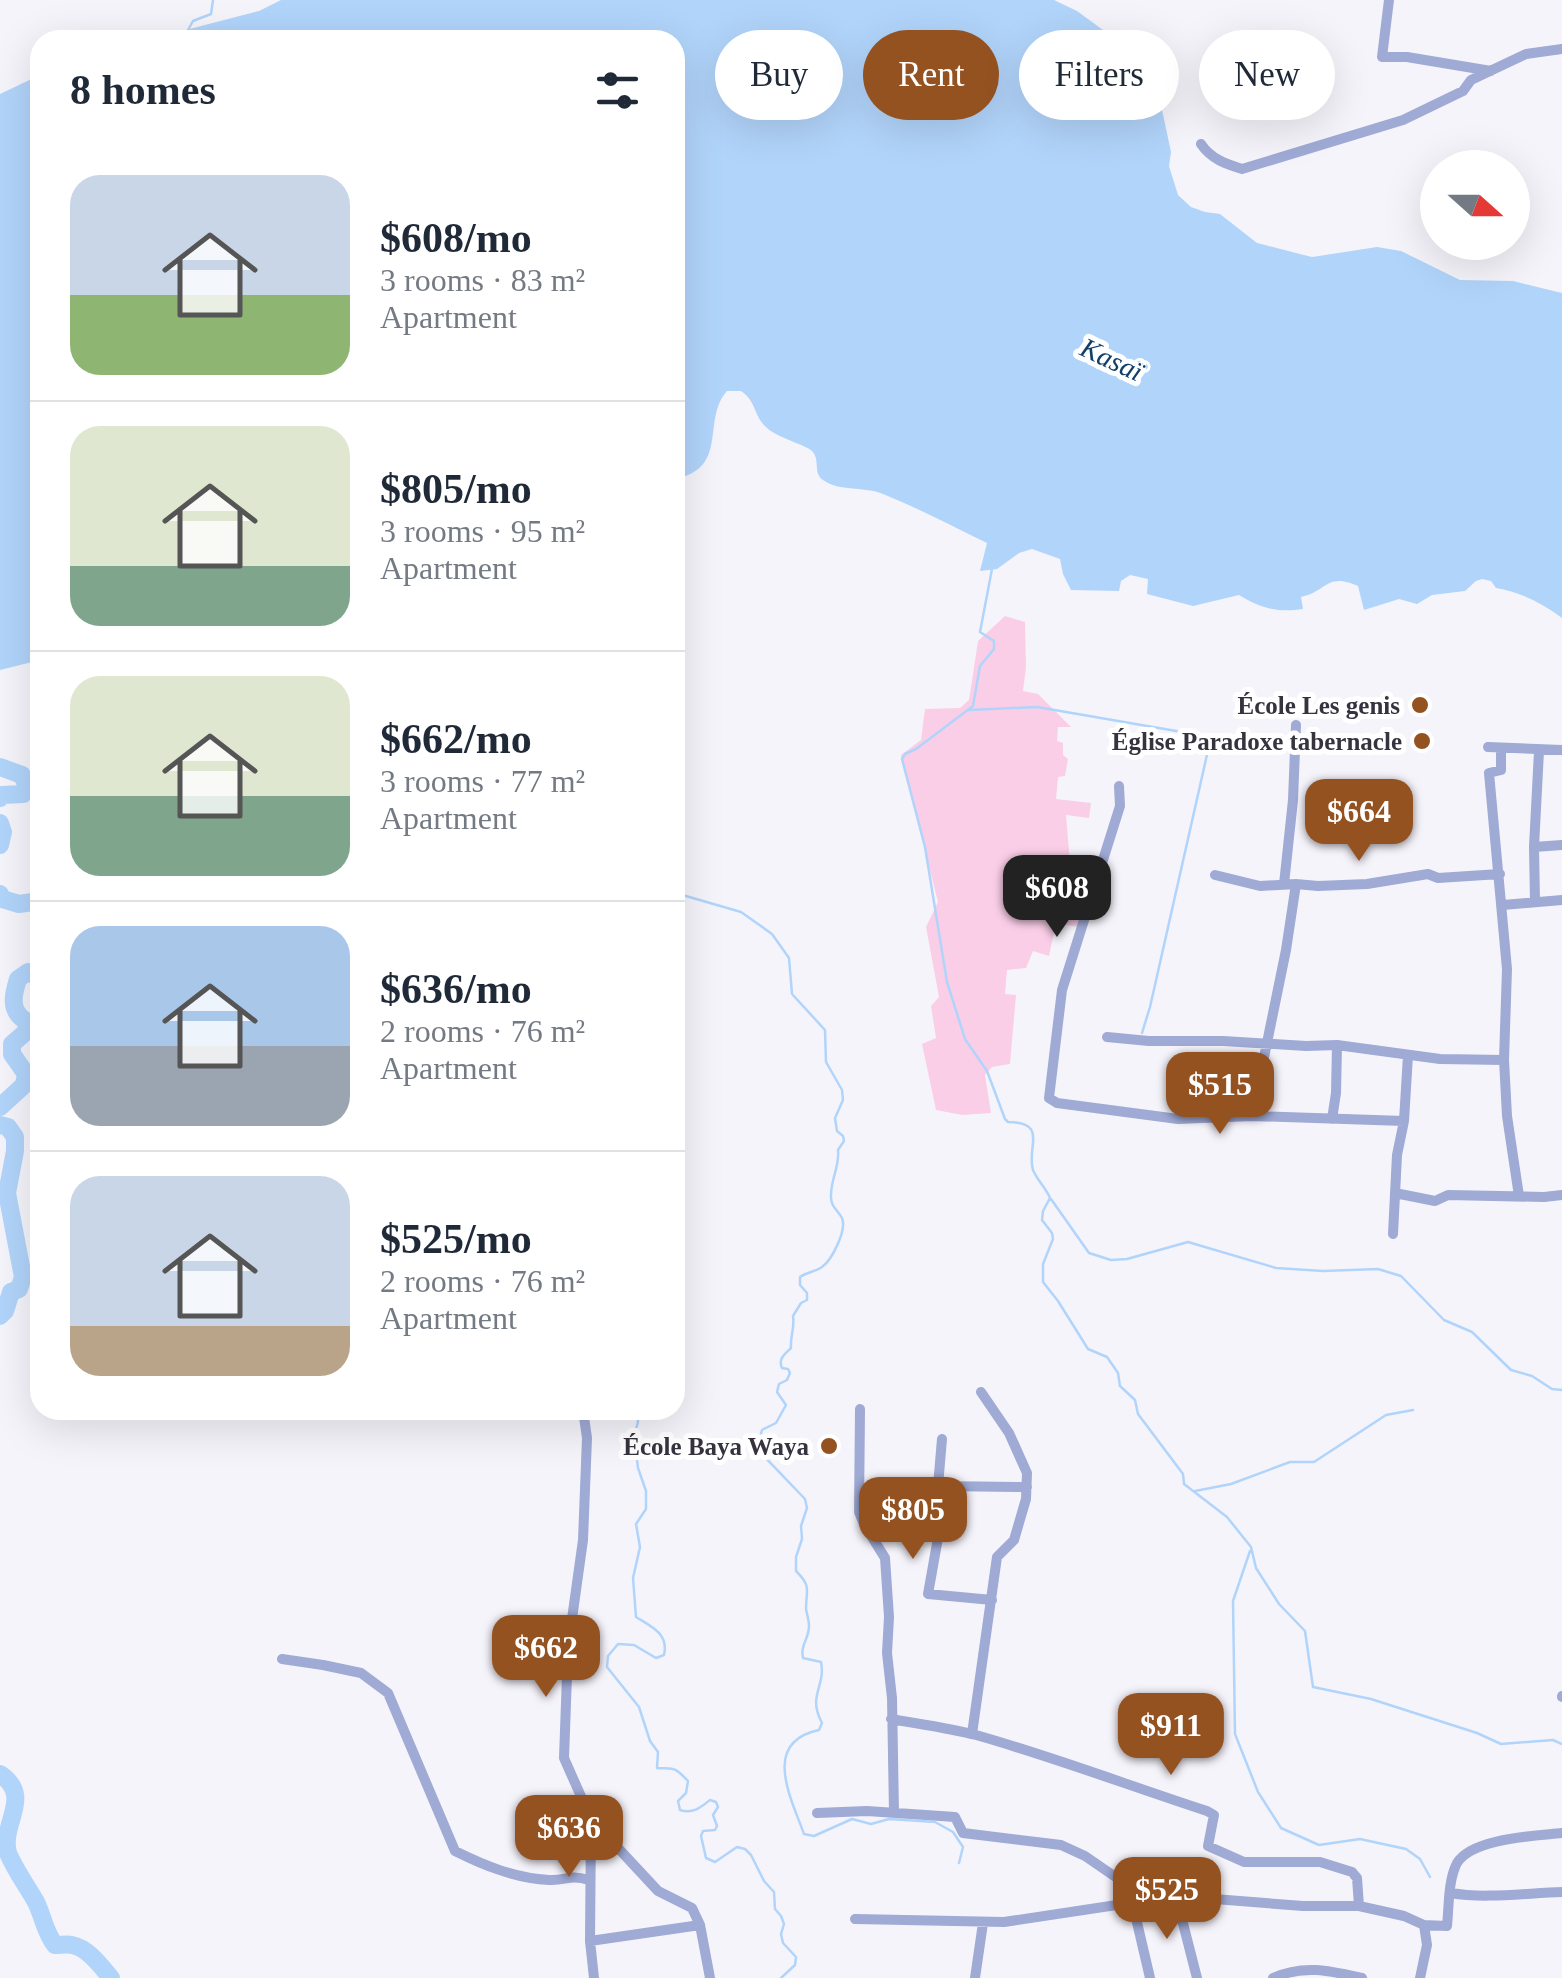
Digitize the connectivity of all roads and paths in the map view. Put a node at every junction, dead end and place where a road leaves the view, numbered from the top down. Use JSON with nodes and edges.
{"nodes":[{"id":1,"x":1389,"y":0,"type":"edge"},
{"id":2,"x":1562,"y":49,"type":"edge"},
{"id":3,"x":1491,"y":72,"type":"junction"},
{"id":4,"x":1201,"y":144,"type":"dead end"},
{"id":5,"x":1296,"y":725,"type":"dead end"},
{"id":6,"x":1488,"y":747,"type":"dead end"},
{"id":7,"x":1501,"y":748,"type":"junction"},
{"id":8,"x":1538,"y":750,"type":"junction"},
{"id":9,"x":1562,"y":750,"type":"edge"},
{"id":10,"x":1119,"y":786,"type":"dead end"},
{"id":11,"x":1562,"y":845,"type":"edge"},
{"id":12,"x":1534,"y":846,"type":"junction"},
{"id":13,"x":1500,"y":874,"type":"junction"},
{"id":14,"x":1216,"y":875,"type":"dead end"},
{"id":15,"x":1290,"y":884,"type":"junction"},
{"id":16,"x":1562,"y":900,"type":"edge"},
{"id":17,"x":1535,"y":902,"type":"junction"},
{"id":18,"x":1502,"y":904,"type":"junction"},
{"id":19,"x":1108,"y":1037,"type":"dead end"},
{"id":20,"x":1266,"y":1043,"type":"junction"},
{"id":21,"x":1337,"y":1046,"type":"junction"},
{"id":22,"x":1408,"y":1056,"type":"junction"},
{"id":23,"x":1504,"y":1060,"type":"junction"},
{"id":24,"x":1252,"y":1116,"type":"junction"},
{"id":25,"x":1332,"y":1120,"type":"junction"},
{"id":26,"x":1404,"y":1121,"type":"junction"},
{"id":27,"x":1395,"y":1193,"type":"junction"},
{"id":28,"x":1562,"y":1194,"type":"edge"},
{"id":29,"x":1519,"y":1196,"type":"junction"},
{"id":30,"x":1393,"y":1234,"type":"dead end"},
{"id":31,"x":981,"y":1392,"type":"dead end"},
{"id":32,"x":860,"y":1409,"type":"dead end"},
{"id":33,"x":584,"y":1420,"type":"edge"},
{"id":34,"x":942,"y":1439,"type":"dead end"},
{"id":35,"x":938,"y":1486,"type":"junction"},
{"id":36,"x":1028,"y":1487,"type":"junction"},
{"id":37,"x":861,"y":1493,"type":"junction"},
{"id":38,"x":992,"y":1600,"type":"junction"},
{"id":39,"x":282,"y":1659,"type":"dead end"},
{"id":40,"x":891,"y":1719,"type":"junction"},
{"id":41,"x":972,"y":1734,"type":"junction"},
{"id":42,"x":817,"y":1812,"type":"dead end"},
{"id":43,"x":894,"y":1813,"type":"junction"},
{"id":44,"x":591,"y":1819,"type":"junction"},
{"id":45,"x":1562,"y":1833,"type":"edge"},
{"id":46,"x":589,"y":1880,"type":"junction"},
{"id":47,"x":1562,"y":1892,"type":"edge"},
{"id":48,"x":1450,"y":1893,"type":"junction"},
{"id":49,"x":1176,"y":1896,"type":"junction"},
{"id":50,"x":1132,"y":1901,"type":"junction"},
{"id":51,"x":1359,"y":1906,"type":"junction"},
{"id":52,"x":856,"y":1918,"type":"dead end"},
{"id":53,"x":983,"y":1923,"type":"junction"},
{"id":54,"x":700,"y":1925,"type":"junction"},
{"id":55,"x":1424,"y":1925,"type":"junction"},
{"id":56,"x":590,"y":1941,"type":"junction"},
{"id":57,"x":594,"y":1978,"type":"edge"},
{"id":58,"x":710,"y":1978,"type":"edge"},
{"id":59,"x":975,"y":1978,"type":"edge"},
{"id":60,"x":1150,"y":1978,"type":"edge"},
{"id":61,"x":1197,"y":1978,"type":"edge"},
{"id":62,"x":1274,"y":1978,"type":"edge"},
{"id":63,"x":1362,"y":1978,"type":"edge"},
{"id":64,"x":1420,"y":1978,"type":"edge"}],
"edges":[{"from":1,"to":3,"type":"street"},
{"from":2,"to":3,"type":"street"},
{"from":3,"to":4,"type":"street"},
{"from":5,"to":15,"type":"street"},
{"from":6,"to":7,"type":"street"},
{"from":7,"to":8,"type":"street"},
{"from":7,"to":13,"type":"street"},
{"from":8,"to":9,"type":"street"},
{"from":8,"to":12,"type":"street"},
{"from":10,"to":24,"type":"street"},
{"from":11,"to":12,"type":"street"},
{"from":12,"to":17,"type":"street"},
{"from":13,"to":15,"type":"street"},
{"from":13,"to":18,"type":"street"},
{"from":14,"to":15,"type":"street"},
{"from":15,"to":20,"type":"street"},
{"from":16,"to":17,"type":"street"},
{"from":17,"to":18,"type":"street"},
{"from":18,"to":23,"type":"street"},
{"from":19,"to":20,"type":"street"},
{"from":20,"to":21,"type":"street"},
{"from":20,"to":24,"type":"street"},
{"from":21,"to":22,"type":"street"},
{"from":21,"to":25,"type":"street"},
{"from":22,"to":23,"type":"street"},
{"from":22,"to":26,"type":"street"},
{"from":23,"to":29,"type":"street"},
{"from":24,"to":25,"type":"street"},
{"from":25,"to":26,"type":"street"},
{"from":26,"to":27,"type":"street"},
{"from":27,"to":29,"type":"street"},
{"from":27,"to":30,"type":"street"},
{"from":28,"to":29,"type":"street"},
{"from":31,"to":36,"type":"street"},
{"from":32,"to":37,"type":"street"},
{"from":33,"to":44,"type":"street"},
{"from":34,"to":35,"type":"street"},
{"from":35,"to":36,"type":"street"},
{"from":35,"to":37,"type":"street"},
{"from":35,"to":38,"type":"street"},
{"from":36,"to":38,"type":"street"},
{"from":37,"to":40,"type":"street"},
{"from":38,"to":41,"type":"street"},
{"from":39,"to":46,"type":"street"},
{"from":40,"to":41,"type":"street"},
{"from":40,"to":43,"type":"street"},
{"from":41,"to":51,"type":"street"},
{"from":42,"to":43,"type":"street"},
{"from":43,"to":50,"type":"street"},
{"from":44,"to":46,"type":"street"},
{"from":44,"to":54,"type":"street"},
{"from":45,"to":48,"type":"street"},
{"from":46,"to":56,"type":"street"},
{"from":47,"to":48,"type":"street"},
{"from":48,"to":55,"type":"street"},
{"from":49,"to":50,"type":"street"},
{"from":49,"to":51,"type":"street"},
{"from":49,"to":61,"type":"street"},
{"from":50,"to":53,"type":"street"},
{"from":50,"to":60,"type":"street"},
{"from":51,"to":55,"type":"street"},
{"from":52,"to":53,"type":"street"},
{"from":53,"to":59,"type":"street"},
{"from":54,"to":56,"type":"street"},
{"from":54,"to":58,"type":"street"},
{"from":55,"to":64,"type":"street"},
{"from":56,"to":57,"type":"street"},
{"from":62,"to":63,"type":"street"}]}
